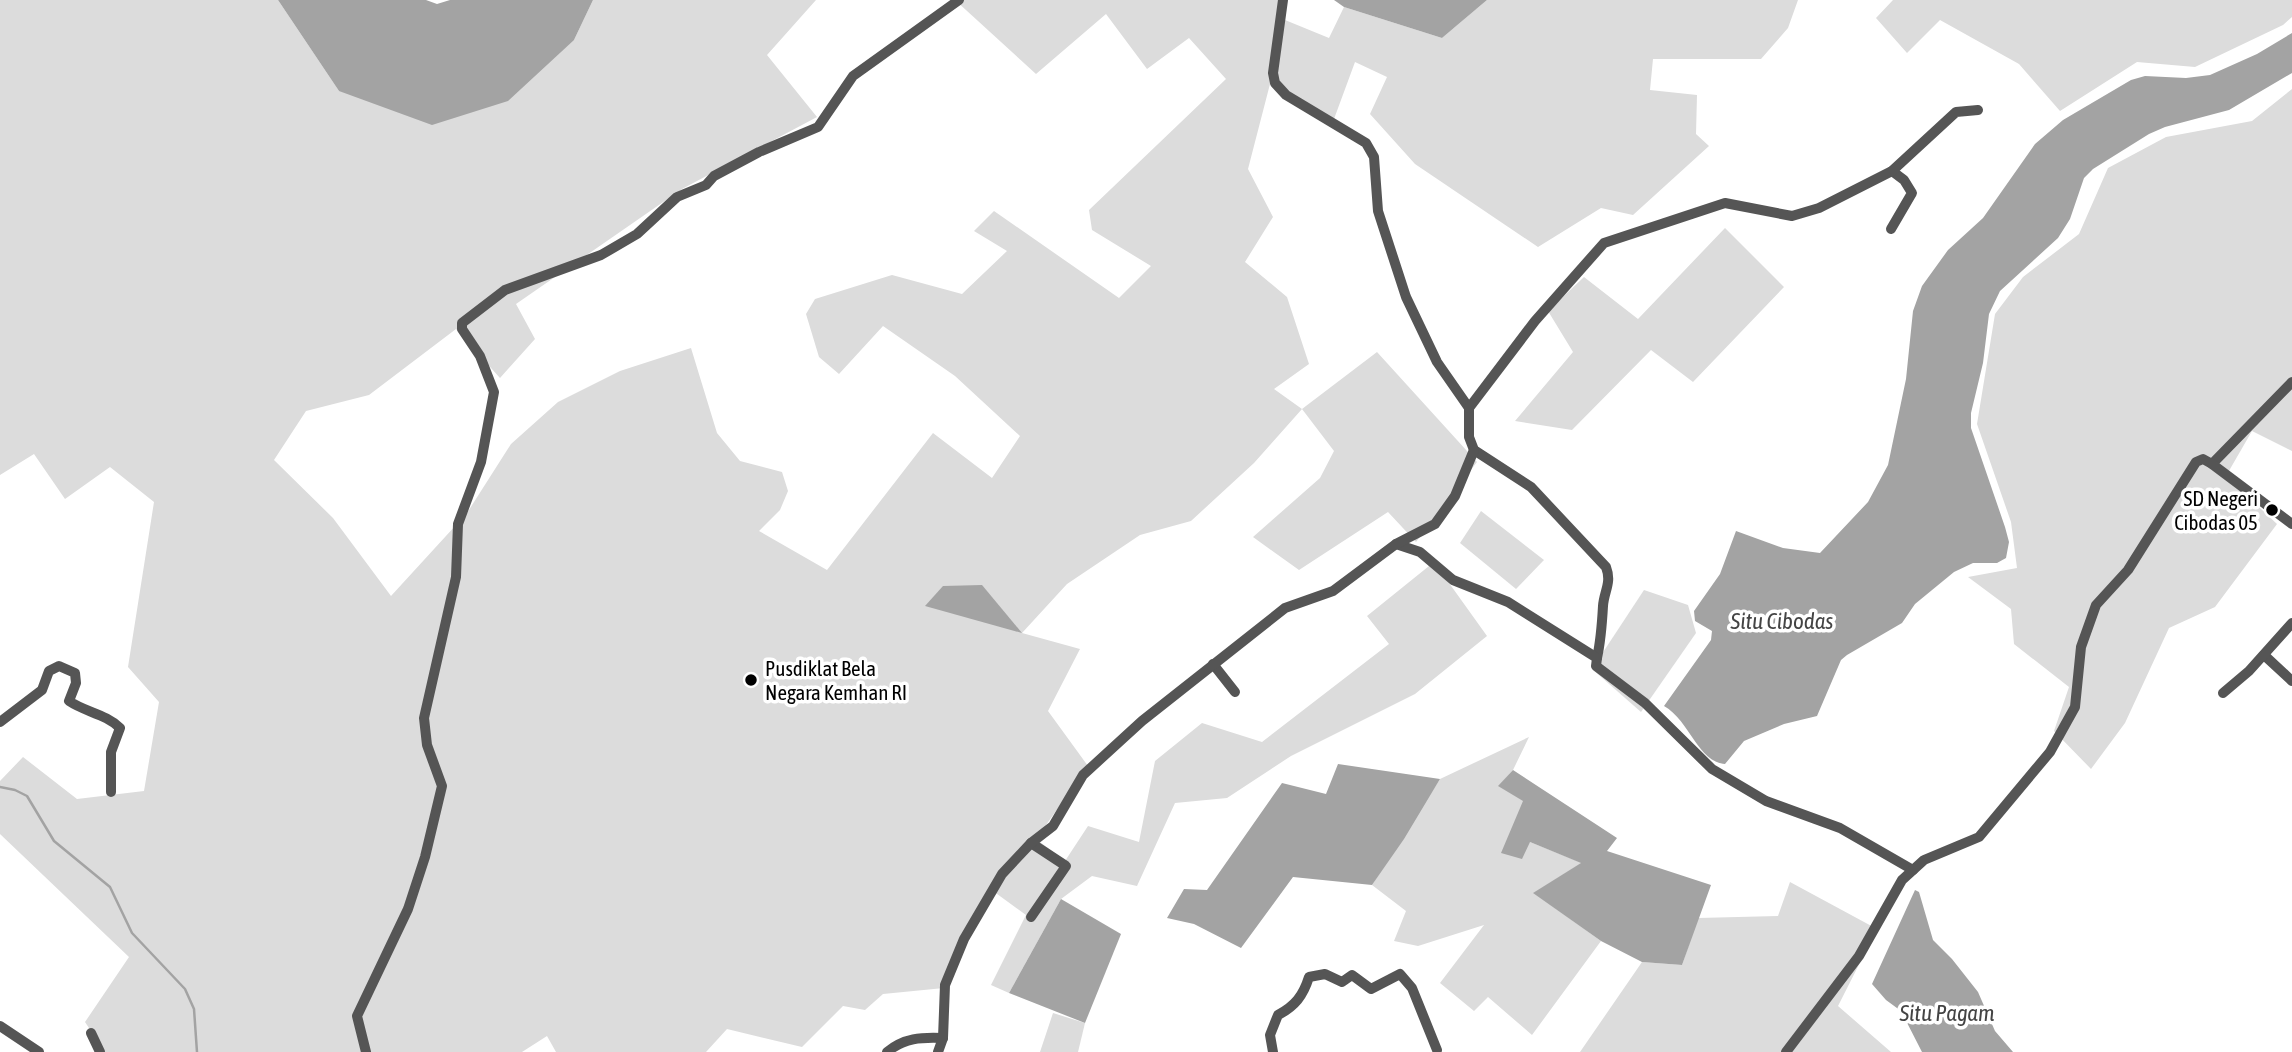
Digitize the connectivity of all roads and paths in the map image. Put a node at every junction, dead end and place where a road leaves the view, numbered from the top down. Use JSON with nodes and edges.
{"nodes":[{"id":1,"x":959,"y":0,"type":"edge"},
{"id":2,"x":1283,"y":0,"type":"edge"},
{"id":3,"x":1978,"y":110,"type":"dead end"},
{"id":4,"x":1892,"y":171,"type":"junction"},
{"id":5,"x":1891,"y":229,"type":"dead end"},
{"id":6,"x":2292,"y":382,"type":"edge"},
{"id":7,"x":1469,"y":408,"type":"junction"},
{"id":8,"x":1474,"y":450,"type":"junction"},
{"id":9,"x":2212,"y":464,"type":"junction"},
{"id":10,"x":2292,"y":524,"type":"edge"},
{"id":11,"x":1396,"y":544,"type":"junction"},
{"id":12,"x":2292,"y":622,"type":"edge"},
{"id":13,"x":2263,"y":655,"type":"junction"},
{"id":14,"x":1597,"y":658,"type":"junction"},
{"id":15,"x":1213,"y":664,"type":"junction"},
{"id":16,"x":2292,"y":681,"type":"edge"},
{"id":17,"x":1235,"y":692,"type":"dead end"},
{"id":18,"x":2223,"y":693,"type":"dead end"},
{"id":19,"x":0,"y":722,"type":"edge"},
{"id":20,"x":111,"y":792,"type":"dead end"},
{"id":21,"x":1031,"y":843,"type":"junction"},
{"id":22,"x":1913,"y":870,"type":"junction"},
{"id":23,"x":1031,"y":917,"type":"dead end"},
{"id":24,"x":0,"y":1026,"type":"edge"},
{"id":25,"x":91,"y":1033,"type":"dead end"},
{"id":26,"x":943,"y":1038,"type":"junction"},
{"id":27,"x":1437,"y":1050,"type":"dead end"},
{"id":28,"x":39,"y":1052,"type":"edge"},
{"id":29,"x":100,"y":1052,"type":"edge"},
{"id":30,"x":366,"y":1052,"type":"edge"},
{"id":31,"x":887,"y":1052,"type":"edge"},
{"id":32,"x":938,"y":1052,"type":"edge"},
{"id":33,"x":1273,"y":1052,"type":"edge"},
{"id":34,"x":1786,"y":1052,"type":"edge"}],
"edges":[{"from":1,"to":30,"type":"street"},
{"from":2,"to":7,"type":"street"},
{"from":3,"to":4,"type":"street"},
{"from":4,"to":5,"type":"street"},
{"from":4,"to":7,"type":"street"},
{"from":6,"to":9,"type":"street"},
{"from":7,"to":8,"type":"street"},
{"from":8,"to":11,"type":"street"},
{"from":8,"to":14,"type":"street"},
{"from":9,"to":10,"type":"street"},
{"from":9,"to":22,"type":"street"},
{"from":11,"to":14,"type":"street"},
{"from":11,"to":15,"type":"street"},
{"from":12,"to":13,"type":"street"},
{"from":13,"to":16,"type":"street"},
{"from":13,"to":18,"type":"street"},
{"from":14,"to":22,"type":"street"},
{"from":15,"to":17,"type":"street"},
{"from":15,"to":21,"type":"street"},
{"from":19,"to":20,"type":"street"},
{"from":21,"to":23,"type":"street"},
{"from":21,"to":26,"type":"street"},
{"from":22,"to":34,"type":"street"},
{"from":24,"to":28,"type":"street"},
{"from":25,"to":29,"type":"street"},
{"from":26,"to":31,"type":"street"},
{"from":26,"to":32,"type":"street"},
{"from":27,"to":33,"type":"street"}]}
